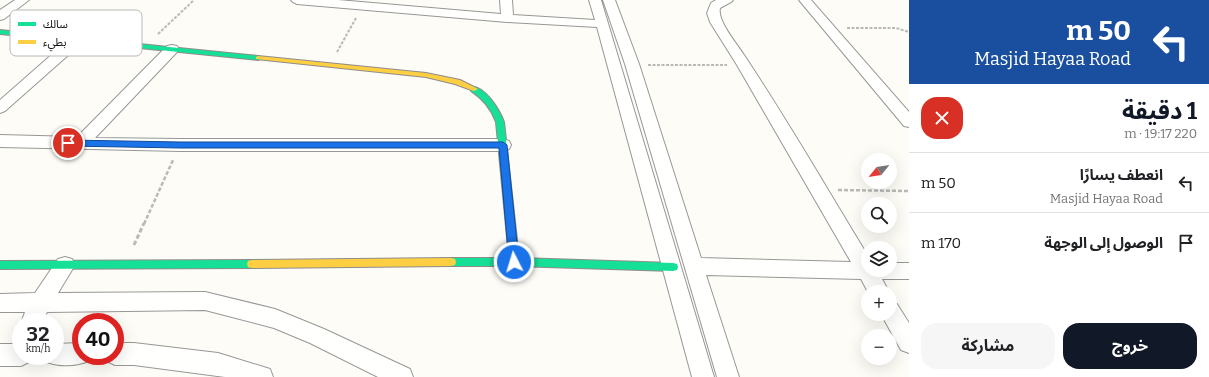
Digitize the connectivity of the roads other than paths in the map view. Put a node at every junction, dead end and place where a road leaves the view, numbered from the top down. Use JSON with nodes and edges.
{"nodes":[{"id":1,"x":23,"y":0,"type":"edge"},
{"id":2,"x":298,"y":0,"type":"edge"},
{"id":3,"x":506,"y":0,"type":"edge"},
{"id":4,"x":595,"y":0,"type":"edge"},
{"id":5,"x":609,"y":0,"type":"edge"},
{"id":6,"x":727,"y":0,"type":"edge"},
{"id":7,"x":805,"y":0,"type":"edge"},
{"id":8,"x":0,"y":16,"type":"edge"},
{"id":9,"x":507,"y":18,"type":"junction"},
{"id":10,"x":602,"y":24,"type":"junction"},
{"id":11,"x":0,"y":32,"type":"edge"},
{"id":12,"x":10,"y":33,"type":"edge"},
{"id":13,"x":142,"y":46,"type":"edge"},
{"id":14,"x":172,"y":49,"type":"junction"},
{"id":15,"x":59,"y":56,"type":"edge"},
{"id":16,"x":0,"y":108,"type":"edge"},
{"id":17,"x":909,"y":122,"type":"edge"},
{"id":18,"x":0,"y":141,"type":"edge"},
{"id":19,"x":81,"y":143,"type":"junction"},
{"id":20,"x":503,"y":145,"type":"junction"},
{"id":21,"x":514,"y":262,"type":"junction"},
{"id":22,"x":861,"y":263,"type":"edge"},
{"id":23,"x":0,"y":265,"type":"edge"},
{"id":24,"x":65,"y":266,"type":"junction"},
{"id":25,"x":693,"y":266,"type":"junction"},
{"id":26,"x":672,"y":267,"type":"junction"},
{"id":27,"x":861,"y":271,"type":"edge"},
{"id":28,"x":897,"y":271,"type":"edge"},
{"id":29,"x":909,"y":271,"type":"edge"},
{"id":30,"x":0,"y":302,"type":"edge"},
{"id":31,"x":41,"y":302,"type":"junction"},
{"id":32,"x":36,"y":313,"type":"edge"},
{"id":33,"x":896,"y":321,"type":"edge"},
{"id":34,"x":909,"y":344,"type":"edge"},
{"id":35,"x":124,"y":354,"type":"edge"},
{"id":36,"x":262,"y":377,"type":"edge"},
{"id":37,"x":402,"y":377,"type":"edge"},
{"id":38,"x":703,"y":377,"type":"edge"},
{"id":39,"x":728,"y":377,"type":"edge"}],
"edges":[{"from":1,"to":8,"type":"street"},
{"from":2,"to":9,"type":"street"},
{"from":3,"to":9,"type":"street"},
{"from":4,"to":10,"type":"street"},
{"from":5,"to":25,"type":"street"},
{"from":6,"to":22,"type":"street"},
{"from":7,"to":17,"type":"street"},
{"from":9,"to":10,"type":"street"},
{"from":10,"to":26,"type":"street"},
{"from":11,"to":12,"type":"street"},
{"from":13,"to":14,"type":"street"},
{"from":14,"to":19,"type":"street"},
{"from":14,"to":20,"type":"street"},
{"from":15,"to":16,"type":"street"},
{"from":18,"to":19,"type":"street"},
{"from":19,"to":20,"type":"street"},
{"from":20,"to":21,"type":"street"},
{"from":21,"to":24,"type":"street"},
{"from":21,"to":26,"type":"street"},
{"from":23,"to":24,"type":"street"},
{"from":24,"to":31,"type":"street"},
{"from":25,"to":27,"type":"street"},
{"from":25,"to":39,"type":"street"},
{"from":26,"to":38,"type":"street"},
{"from":28,"to":29,"type":"street"},
{"from":30,"to":31,"type":"street"},
{"from":31,"to":32,"type":"street"},
{"from":31,"to":37,"type":"street"},
{"from":33,"to":34,"type":"street"},
{"from":35,"to":36,"type":"street"}]}
